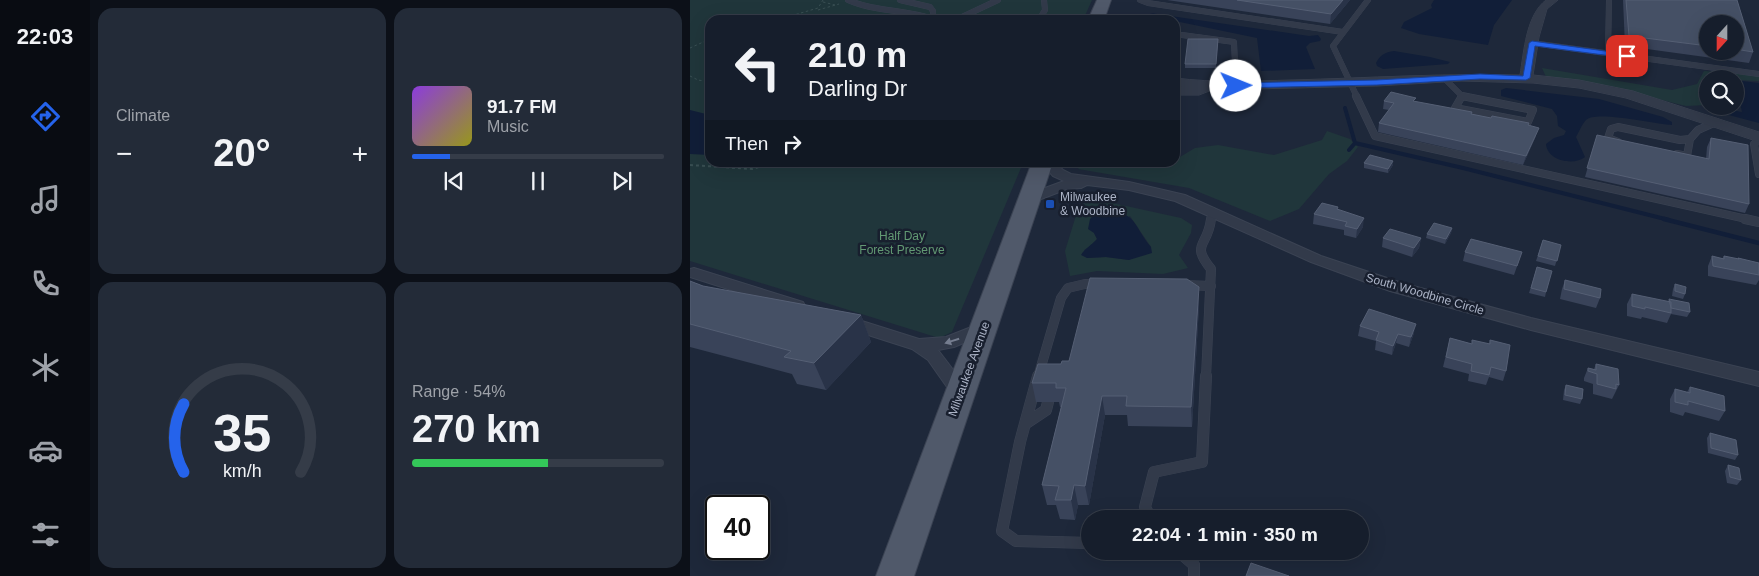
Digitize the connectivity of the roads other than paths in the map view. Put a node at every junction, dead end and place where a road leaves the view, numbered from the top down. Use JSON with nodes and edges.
{"nodes":[{"id":1,"x":900,"y":0,"type":"edge"},
{"id":2,"x":998,"y":0,"type":"edge"},
{"id":3,"x":1044,"y":0,"type":"edge"},
{"id":4,"x":1104,"y":0,"type":"edge"},
{"id":5,"x":1140,"y":0,"type":"edge"},
{"id":6,"x":1368,"y":0,"type":"edge"},
{"id":7,"x":1553,"y":0,"type":"edge"},
{"id":8,"x":1609,"y":0,"type":"edge"},
{"id":9,"x":849,"y":1,"type":"edge"},
{"id":10,"x":921,"y":15,"type":"edge"},
{"id":11,"x":933,"y":15,"type":"edge"},
{"id":12,"x":970,"y":15,"type":"edge"},
{"id":13,"x":1042,"y":15,"type":"edge"},
{"id":14,"x":1098,"y":15,"type":"edge"},
{"id":15,"x":1343,"y":32,"type":"junction"},
{"id":16,"x":1182,"y":35,"type":"dead end"},
{"id":17,"x":1532,"y":43,"type":"junction"},
{"id":18,"x":1608,"y":54,"type":"junction"},
{"id":19,"x":1759,"y":74,"type":"edge"},
{"id":20,"x":1444,"y":78,"type":"junction"},
{"id":21,"x":1526,"y":78,"type":"junction"},
{"id":22,"x":1180,"y":83,"type":"edge"},
{"id":23,"x":1350,"y":83,"type":"junction"},
{"id":24,"x":1209,"y":86,"type":"junction"},
{"id":25,"x":1236,"y":86,"type":"junction"},
{"id":26,"x":1180,"y":91,"type":"edge"},
{"id":27,"x":1462,"y":96,"type":"junction"},
{"id":28,"x":1716,"y":122,"type":"junction"},
{"id":29,"x":1690,"y":139,"type":"junction"},
{"id":30,"x":1759,"y":139,"type":"edge"},
{"id":31,"x":1623,"y":142,"type":"edge"},
{"id":32,"x":1669,"y":152,"type":"edge"},
{"id":33,"x":1043,"y":167,"type":"edge"},
{"id":34,"x":1051,"y":167,"type":"edge"},
{"id":35,"x":1759,"y":174,"type":"edge"},
{"id":36,"x":1101,"y":184,"type":"junction"},
{"id":37,"x":1031,"y":198,"type":"junction"},
{"id":38,"x":1212,"y":211,"type":"junction"},
{"id":39,"x":1759,"y":222,"type":"edge"},
{"id":40,"x":694,"y":272,"type":"dead end"},
{"id":41,"x":1114,"y":284,"type":"edge"},
{"id":42,"x":1172,"y":285,"type":"edge"},
{"id":43,"x":1211,"y":286,"type":"junction"},
{"id":44,"x":984,"y":328,"type":"junction"},
{"id":45,"x":918,"y":345,"type":"junction"},
{"id":46,"x":1040,"y":367,"type":"junction"},
{"id":47,"x":1048,"y":378,"type":"edge"},
{"id":48,"x":1759,"y":379,"type":"edge"},
{"id":49,"x":961,"y":392,"type":"junction"},
{"id":50,"x":1048,"y":402,"type":"dead end"},
{"id":51,"x":1024,"y":424,"type":"junction"},
{"id":52,"x":1146,"y":510,"type":"edge"},
{"id":53,"x":1081,"y":544,"type":"edge"},
{"id":54,"x":1188,"y":560,"type":"edge"},
{"id":55,"x":895,"y":576,"type":"edge"},
{"id":56,"x":1194,"y":576,"type":"edge"}],
"edges":[{"from":1,"to":11,"type":"lane"},
{"from":2,"to":12,"type":"lane"},
{"from":3,"to":13,"type":"lane"},
{"from":4,"to":14,"type":"main road"},
{"from":5,"to":15,"type":"lane"},
{"from":6,"to":15,"type":"lane"},
{"from":7,"to":17,"type":"street"},
{"from":8,"to":18,"type":"lane"},
{"from":9,"to":10,"type":"lane"},
{"from":15,"to":23,"type":"lane"},
{"from":16,"to":25,"type":"lane"},
{"from":17,"to":18,"type":"lane"},
{"from":17,"to":21,"type":"street"},
{"from":18,"to":19,"type":"lane"},
{"from":20,"to":21,"type":"street"},
{"from":20,"to":23,"type":"street"},
{"from":20,"to":27,"type":"lane"},
{"from":21,"to":28,"type":"street"},
{"from":22,"to":24,"type":"street"},
{"from":23,"to":25,"type":"street"},
{"from":23,"to":39,"type":"lane"},
{"from":24,"to":25,"type":"street"},
{"from":24,"to":26,"type":"street"},
{"from":27,"to":27,"type":"lane"},
{"from":28,"to":29,"type":"lane"},
{"from":28,"to":30,"type":"street"},
{"from":29,"to":31,"type":"lane"},
{"from":29,"to":32,"type":"lane"},
{"from":30,"to":35,"type":"lane"},
{"from":33,"to":37,"type":"main road","name":"Milwaukee Avenue"},
{"from":34,"to":36,"type":"street","name":"South Woodbine Circle"},
{"from":36,"to":37,"type":"street","name":"South Woodbine Circle"},
{"from":36,"to":38,"type":"street","name":"South Woodbine Circle"},
{"from":37,"to":44,"type":"main road","name":"Milwaukee Avenue"},
{"from":38,"to":43,"type":"lane"},
{"from":38,"to":48,"type":"street","name":"South Woodbine Circle"},
{"from":40,"to":45,"type":"street"},
{"from":41,"to":46,"type":"lane"},
{"from":42,"to":43,"type":"lane"},
{"from":43,"to":52,"type":"lane"},
{"from":44,"to":45,"type":"street","one_way":true},
{"from":44,"to":49,"type":"main road","name":"Milwaukee Avenue"},
{"from":45,"to":49,"type":"street"},
{"from":46,"to":47,"type":"lane"},
{"from":46,"to":51,"type":"lane"},
{"from":49,"to":55,"type":"main road","name":"Milwaukee Avenue"},
{"from":50,"to":51,"type":"lane"},
{"from":51,"to":53,"type":"lane"},
{"from":54,"to":56,"type":"lane"}]}
